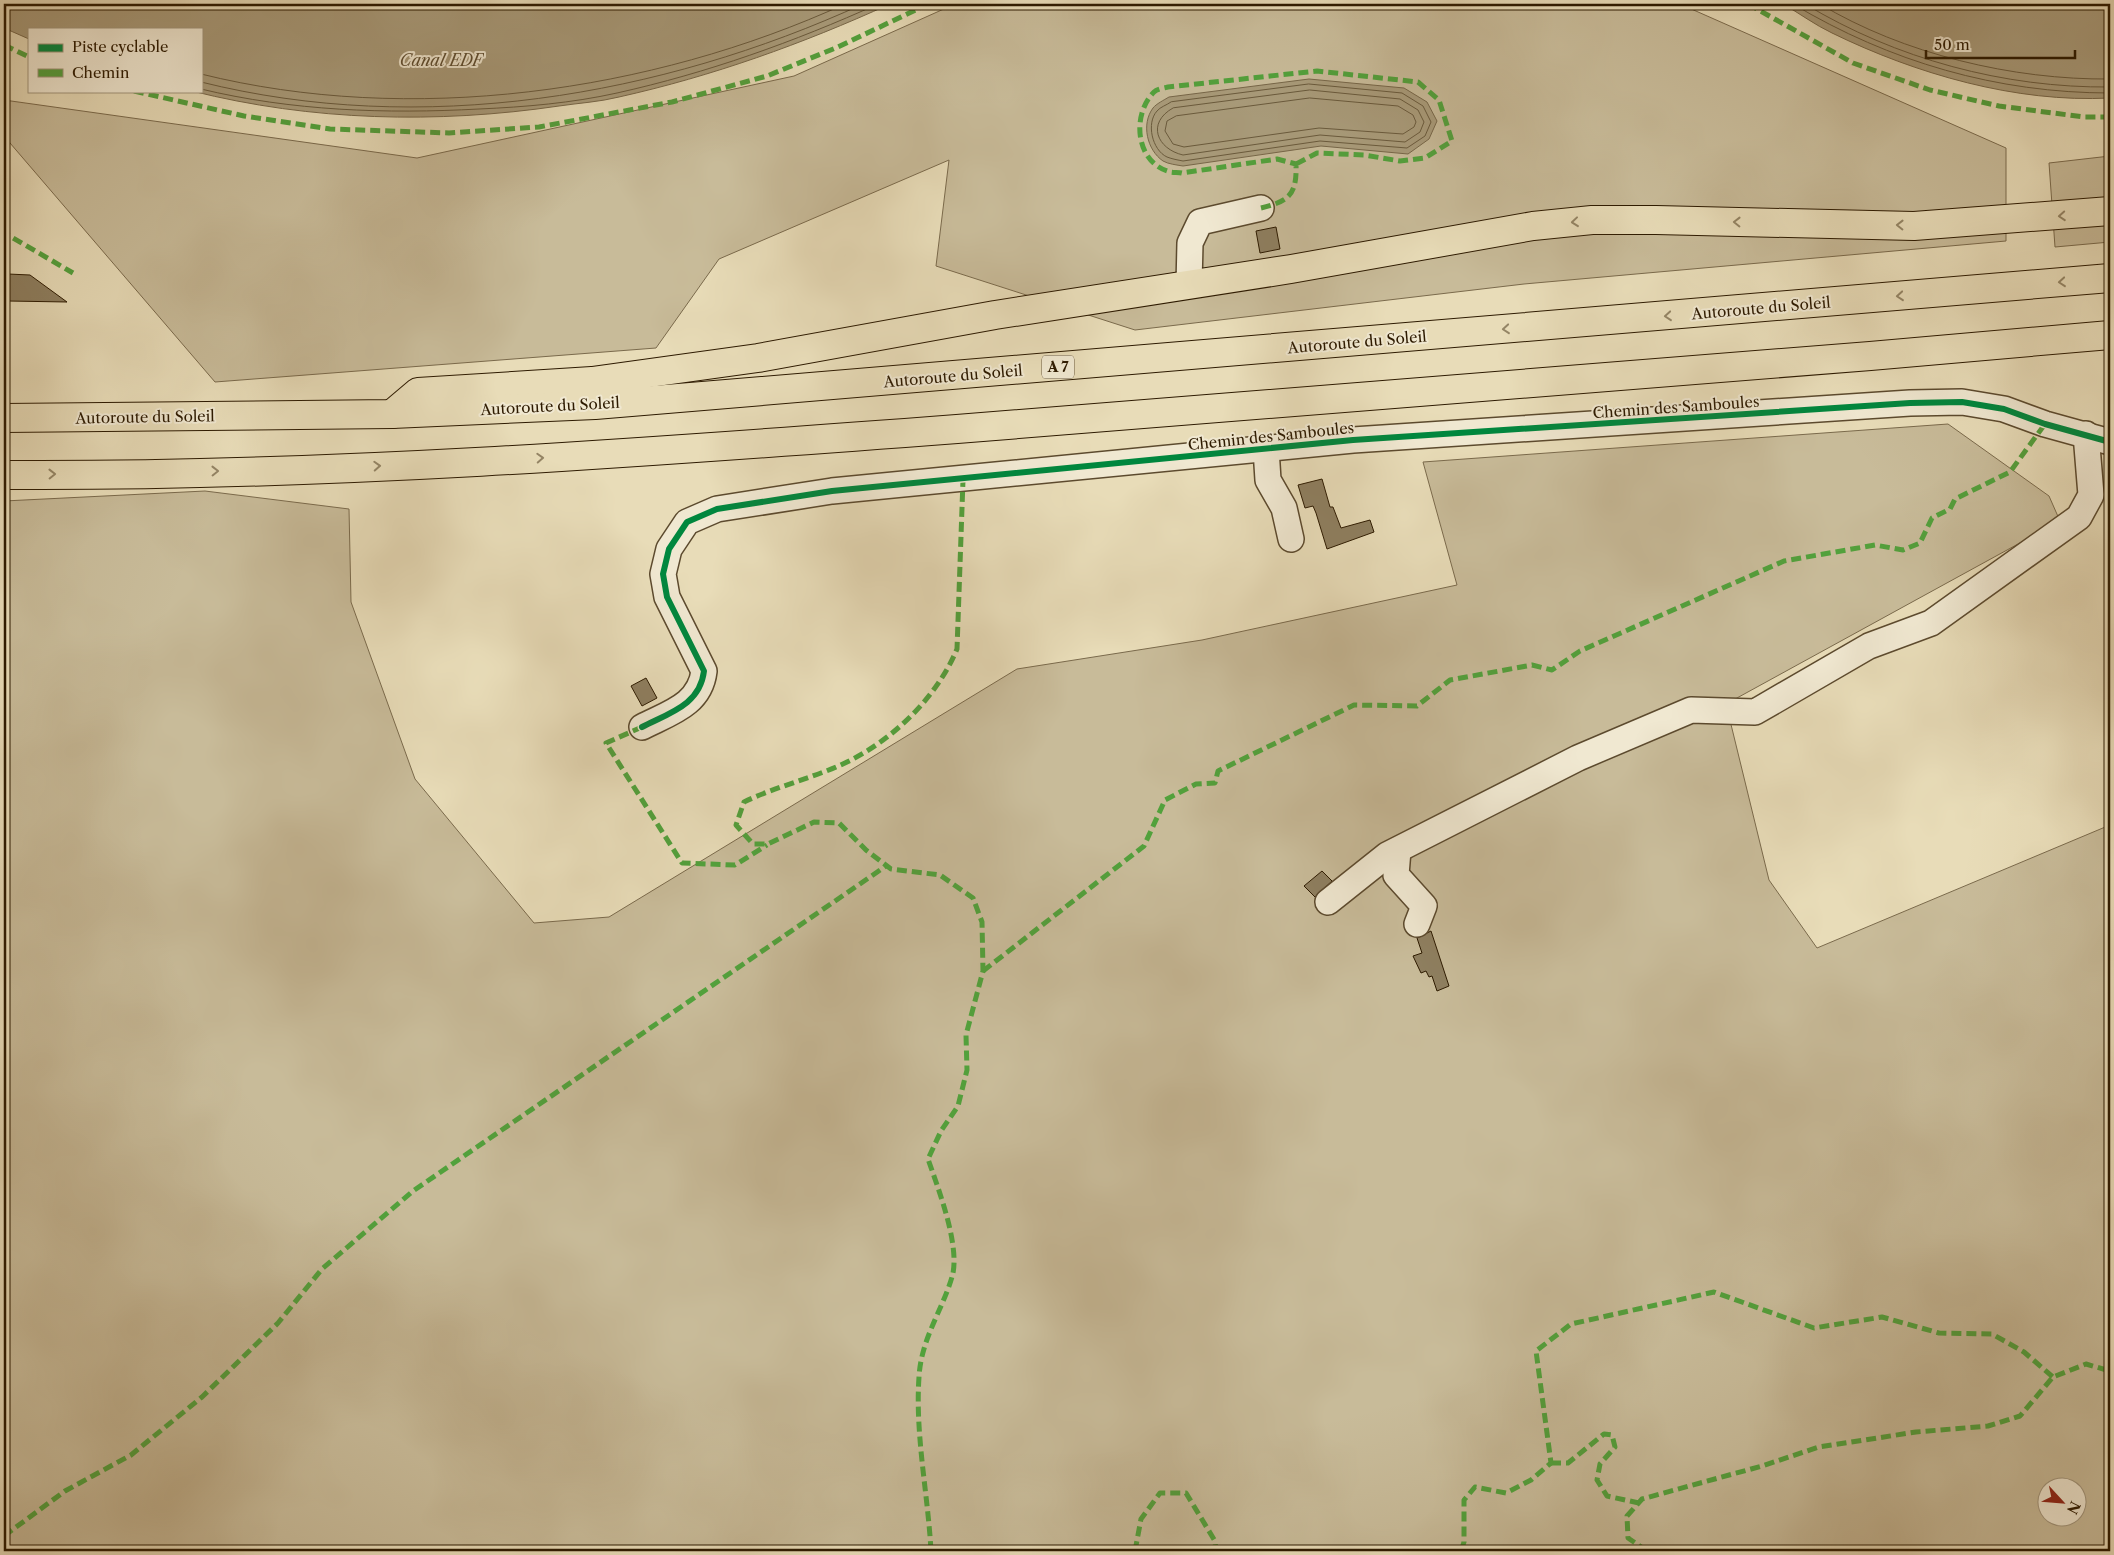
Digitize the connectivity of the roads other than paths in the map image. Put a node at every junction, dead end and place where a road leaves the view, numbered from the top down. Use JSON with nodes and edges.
{"nodes":[{"id":1,"x":1261,"y":208,"type":"dead end"},
{"id":2,"x":2110,"y":211,"type":"edge"},
{"id":3,"x":2110,"y":278,"type":"edge"},
{"id":4,"x":1189,"y":285,"type":"junction"},
{"id":5,"x":2110,"y":335,"type":"edge"},
{"id":6,"x":392,"y":414,"type":"junction"},
{"id":7,"x":4,"y":418,"type":"edge"},
{"id":8,"x":2086,"y":434,"type":"junction"},
{"id":9,"x":2110,"y":442,"type":"edge"},
{"id":10,"x":1266,"y":449,"type":"junction"},
{"id":11,"x":4,"y":475,"type":"edge"},
{"id":12,"x":1291,"y":539,"type":"dead end"},
{"id":13,"x":642,"y":727,"type":"dead end"},
{"id":14,"x":1398,"y":850,"type":"junction"},
{"id":15,"x":1328,"y":902,"type":"dead end"},
{"id":16,"x":1416,"y":924,"type":"dead end"}],
"edges":[{"from":1,"to":4,"type":"street"},
{"from":2,"to":4,"type":"highway","one_way":true},
{"from":3,"to":6,"type":"highway","name":"Autoroute du Soleil","number":"A 7","one_way":true},
{"from":4,"to":6,"type":"highway"},
{"from":11,"to":5,"type":"highway","one_way":true},
{"from":6,"to":7,"type":"highway","name":"Autoroute du Soleil","number":"A 7"},
{"from":8,"to":9,"type":"street","name":"Chemin des Samboules"},
{"from":8,"to":10,"type":"street","name":"Chemin des Samboules"},
{"from":8,"to":14,"type":"street"},
{"from":10,"to":12,"type":"street"},
{"from":10,"to":13,"type":"street","name":"Chemin des Samboules"},
{"from":14,"to":15,"type":"street"},
{"from":14,"to":16,"type":"street"}]}
